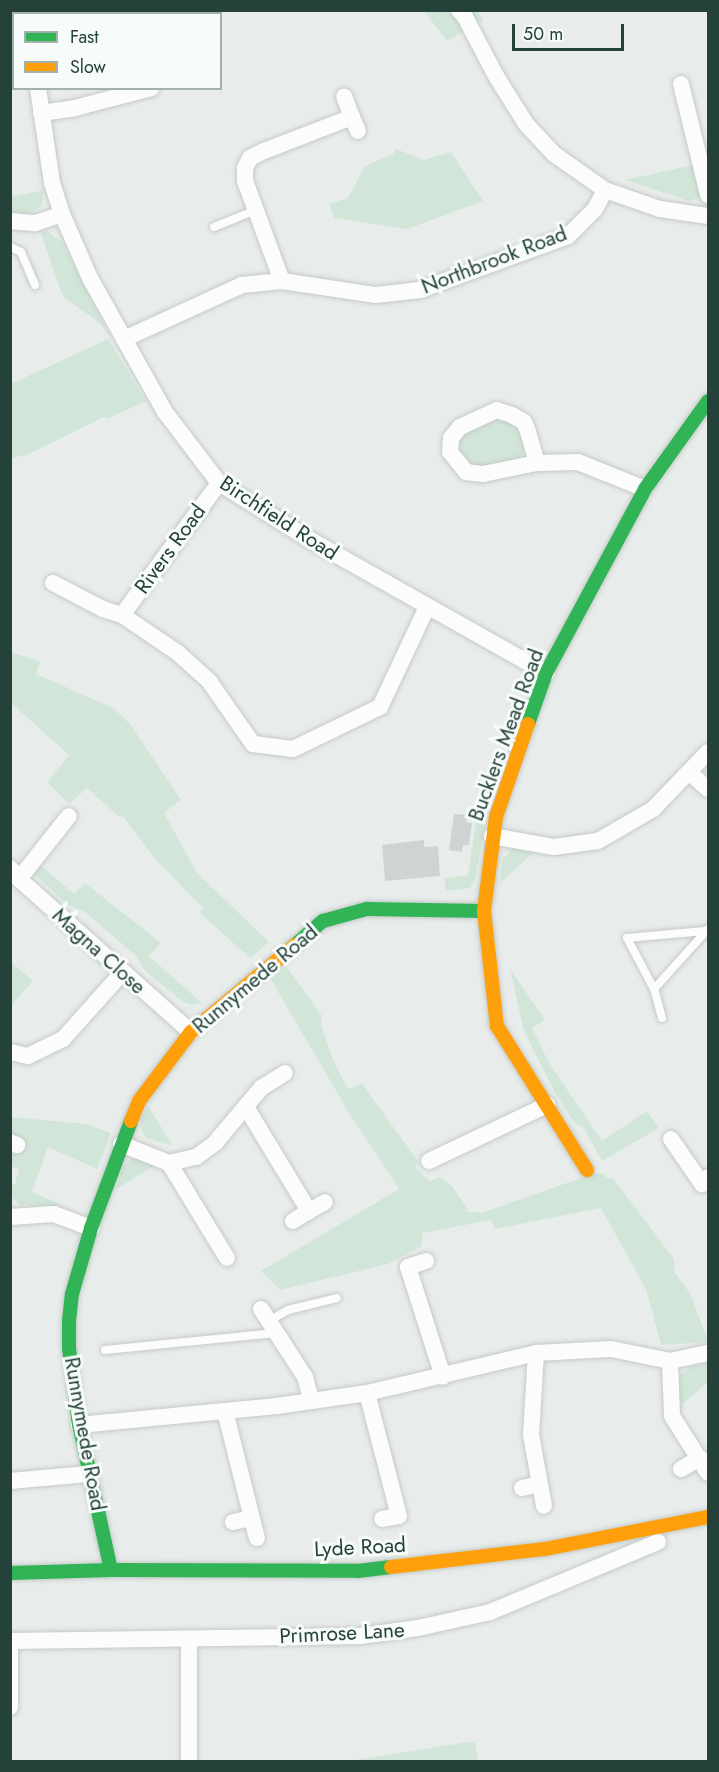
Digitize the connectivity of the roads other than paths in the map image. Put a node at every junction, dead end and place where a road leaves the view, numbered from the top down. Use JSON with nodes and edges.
{"nodes":[{"id":1,"x":466,"y":13,"type":"edge"},
{"id":2,"x":681,"y":84,"type":"dead end"},
{"id":3,"x":38,"y":90,"type":"edge"},
{"id":4,"x":143,"y":90,"type":"edge"},
{"id":5,"x":344,"y":96,"type":"dead end"},
{"id":6,"x":41,"y":113,"type":"junction"},
{"id":7,"x":605,"y":190,"type":"junction"},
{"id":8,"x":708,"y":195,"type":"edge"},
{"id":9,"x":256,"y":210,"type":"junction"},
{"id":10,"x":62,"y":214,"type":"junction"},
{"id":11,"x":708,"y":216,"type":"edge"},
{"id":12,"x":10,"y":221,"type":"edge"},
{"id":13,"x":214,"y":227,"type":"dead end"},
{"id":14,"x":10,"y":247,"type":"edge"},
{"id":15,"x":282,"y":281,"type":"junction"},
{"id":16,"x":35,"y":285,"type":"dead end"},
{"id":17,"x":124,"y":339,"type":"junction"},
{"id":18,"x":708,"y":401,"type":"edge"},
{"id":19,"x":537,"y":463,"type":"junction"},
{"id":20,"x":219,"y":483,"type":"junction"},
{"id":21,"x":645,"y":489,"type":"junction"},
{"id":22,"x":53,"y":583,"type":"dead end"},
{"id":23,"x":426,"y":607,"type":"junction"},
{"id":24,"x":122,"y":615,"type":"junction"},
{"id":25,"x":546,"y":673,"type":"junction"},
{"id":26,"x":708,"y":752,"type":"edge"},
{"id":27,"x":690,"y":773,"type":"junction"},
{"id":28,"x":708,"y":789,"type":"edge"},
{"id":29,"x":69,"y":816,"type":"dead end"},
{"id":30,"x":492,"y":836,"type":"junction"},
{"id":31,"x":15,"y":873,"type":"edge"},
{"id":32,"x":484,"y":910,"type":"junction"},
{"id":33,"x":707,"y":929,"type":"edge"},
{"id":34,"x":122,"y":973,"type":"junction"},
{"id":35,"x":654,"y":988,"type":"junction"},
{"id":36,"x":662,"y":1018,"type":"dead end"},
{"id":37,"x":191,"y":1032,"type":"junction"},
{"id":38,"x":10,"y":1052,"type":"edge"},
{"id":39,"x":285,"y":1073,"type":"dead end"},
{"id":40,"x":547,"y":1105,"type":"junction"},
{"id":41,"x":246,"y":1107,"type":"junction"},
{"id":42,"x":671,"y":1139,"type":"dead end"},
{"id":43,"x":121,"y":1144,"type":"junction"},
{"id":44,"x":429,"y":1161,"type":"dead end"},
{"id":45,"x":169,"y":1163,"type":"junction"},
{"id":46,"x":587,"y":1170,"type":"dead end"},
{"id":47,"x":708,"y":1177,"type":"edge"},
{"id":48,"x":325,"y":1202,"type":"dead end"},
{"id":49,"x":309,"y":1211,"type":"junction"},
{"id":50,"x":10,"y":1217,"type":"edge"},
{"id":51,"x":292,"y":1221,"type":"dead end"},
{"id":52,"x":91,"y":1228,"type":"junction"},
{"id":53,"x":227,"y":1258,"type":"dead end"},
{"id":54,"x":426,"y":1261,"type":"dead end"},
{"id":55,"x":337,"y":1298,"type":"dead end"},
{"id":56,"x":269,"y":1321,"type":"junction"},
{"id":57,"x":105,"y":1350,"type":"dead end"},
{"id":58,"x":536,"y":1353,"type":"junction"},
{"id":59,"x":708,"y":1353,"type":"edge"},
{"id":60,"x":670,"y":1361,"type":"junction"},
{"id":61,"x":443,"y":1377,"type":"junction"},
{"id":62,"x":367,"y":1393,"type":"junction"},
{"id":63,"x":311,"y":1400,"type":"junction"},
{"id":64,"x":225,"y":1412,"type":"junction"},
{"id":65,"x":79,"y":1425,"type":"junction"},
{"id":66,"x":700,"y":1458,"type":"junction"},
{"id":67,"x":681,"y":1469,"type":"dead end"},
{"id":68,"x":708,"y":1473,"type":"edge"},
{"id":69,"x":88,"y":1474,"type":"junction"},
{"id":70,"x":10,"y":1481,"type":"edge"},
{"id":71,"x":540,"y":1484,"type":"junction"},
{"id":72,"x":522,"y":1488,"type":"dead end"},
{"id":73,"x":544,"y":1506,"type":"dead end"},
{"id":74,"x":708,"y":1517,"type":"edge"},
{"id":75,"x":252,"y":1518,"type":"junction"},
{"id":76,"x":382,"y":1519,"type":"dead end"},
{"id":77,"x":233,"y":1522,"type":"dead end"},
{"id":78,"x":257,"y":1538,"type":"dead end"},
{"id":79,"x":658,"y":1542,"type":"dead end"},
{"id":80,"x":111,"y":1570,"type":"junction"},
{"id":81,"x":10,"y":1573,"type":"edge"},
{"id":82,"x":189,"y":1639,"type":"junction"},
{"id":83,"x":10,"y":1641,"type":"edge"},
{"id":84,"x":10,"y":1650,"type":"edge"},
{"id":85,"x":10,"y":1707,"type":"edge"},
{"id":86,"x":189,"y":1761,"type":"edge"}],
"edges":[{"from":1,"to":7,"type":"street"},
{"from":2,"to":8,"type":"street"},
{"from":3,"to":6,"type":"street","name":"Birchfield Road"},
{"from":4,"to":6,"type":"street"},
{"from":5,"to":9,"type":"street"},
{"from":6,"to":10,"type":"street","name":"Birchfield Road"},
{"from":7,"to":11,"type":"street"},
{"from":7,"to":15,"type":"street","name":"Northbrook Road"},
{"from":9,"to":13,"type":"lane"},
{"from":9,"to":15,"type":"street"},
{"from":10,"to":12,"type":"street"},
{"from":10,"to":17,"type":"street","name":"Birchfield Road"},
{"from":14,"to":16,"type":"lane"},
{"from":15,"to":17,"type":"street","name":"Northbrook Road"},
{"from":17,"to":20,"type":"street","name":"Birchfield Road"},
{"from":18,"to":21,"type":"street","name":"Bucklers Mead Road"},
{"from":19,"to":19,"type":"street"},
{"from":19,"to":21,"type":"street"},
{"from":20,"to":23,"type":"street","name":"Birchfield Road"},
{"from":20,"to":24,"type":"street","name":"Rivers Road"},
{"from":21,"to":25,"type":"street","name":"Bucklers Mead Road"},
{"from":22,"to":24,"type":"street","name":"Rivers Road"},
{"from":23,"to":24,"type":"street","name":"Rivers Road"},
{"from":23,"to":25,"type":"street","name":"Birchfield Road"},
{"from":25,"to":30,"type":"street","name":"Bucklers Mead Road"},
{"from":26,"to":27,"type":"street"},
{"from":27,"to":28,"type":"street"},
{"from":27,"to":30,"type":"street"},
{"from":29,"to":31,"type":"street"},
{"from":30,"to":32,"type":"street","name":"Bucklers Mead Road"},
{"from":31,"to":34,"type":"street","name":"Magna Close"},
{"from":32,"to":37,"type":"street","name":"Runnymede Road"},
{"from":32,"to":40,"type":"street","name":"Bucklers Mead Road"},
{"from":33,"to":35,"type":"lane"},
{"from":33,"to":35,"type":"lane"},
{"from":34,"to":37,"type":"street","name":"Magna Close"},
{"from":34,"to":38,"type":"street"},
{"from":35,"to":36,"type":"lane"},
{"from":37,"to":43,"type":"street","name":"Runnymede Road"},
{"from":39,"to":41,"type":"street"},
{"from":40,"to":44,"type":"street"},
{"from":40,"to":46,"type":"street","name":"Bucklers Mead Road"},
{"from":41,"to":45,"type":"street"},
{"from":41,"to":49,"type":"street"},
{"from":42,"to":47,"type":"street"},
{"from":43,"to":45,"type":"street"},
{"from":43,"to":52,"type":"street","name":"Runnymede Road"},
{"from":45,"to":53,"type":"street"},
{"from":48,"to":49,"type":"street"},
{"from":49,"to":51,"type":"street"},
{"from":50,"to":52,"type":"street"},
{"from":52,"to":65,"type":"street","name":"Runnymede Road"},
{"from":54,"to":61,"type":"street"},
{"from":55,"to":56,"type":"lane"},
{"from":56,"to":57,"type":"lane"},
{"from":56,"to":63,"type":"street"},
{"from":58,"to":60,"type":"street"},
{"from":58,"to":61,"type":"street"},
{"from":58,"to":71,"type":"street"},
{"from":59,"to":60,"type":"street"},
{"from":60,"to":66,"type":"street"},
{"from":61,"to":62,"type":"street"},
{"from":62,"to":63,"type":"street"},
{"from":62,"to":76,"type":"street"},
{"from":63,"to":64,"type":"street"},
{"from":64,"to":65,"type":"street"},
{"from":64,"to":75,"type":"street"},
{"from":65,"to":69,"type":"street","name":"Runnymede Road"},
{"from":66,"to":67,"type":"street"},
{"from":66,"to":68,"type":"street"},
{"from":69,"to":70,"type":"street"},
{"from":69,"to":80,"type":"street","name":"Runnymede Road"},
{"from":71,"to":72,"type":"street"},
{"from":71,"to":73,"type":"street"},
{"from":74,"to":80,"type":"street","name":"Lyde Road"},
{"from":75,"to":77,"type":"street"},
{"from":75,"to":78,"type":"street"},
{"from":79,"to":82,"type":"street","name":"Primrose Lane"},
{"from":80,"to":81,"type":"street","name":"Lyde Road"},
{"from":82,"to":83,"type":"street","name":"Primrose Lane"},
{"from":82,"to":86,"type":"street"},
{"from":84,"to":85,"type":"street"}]}
